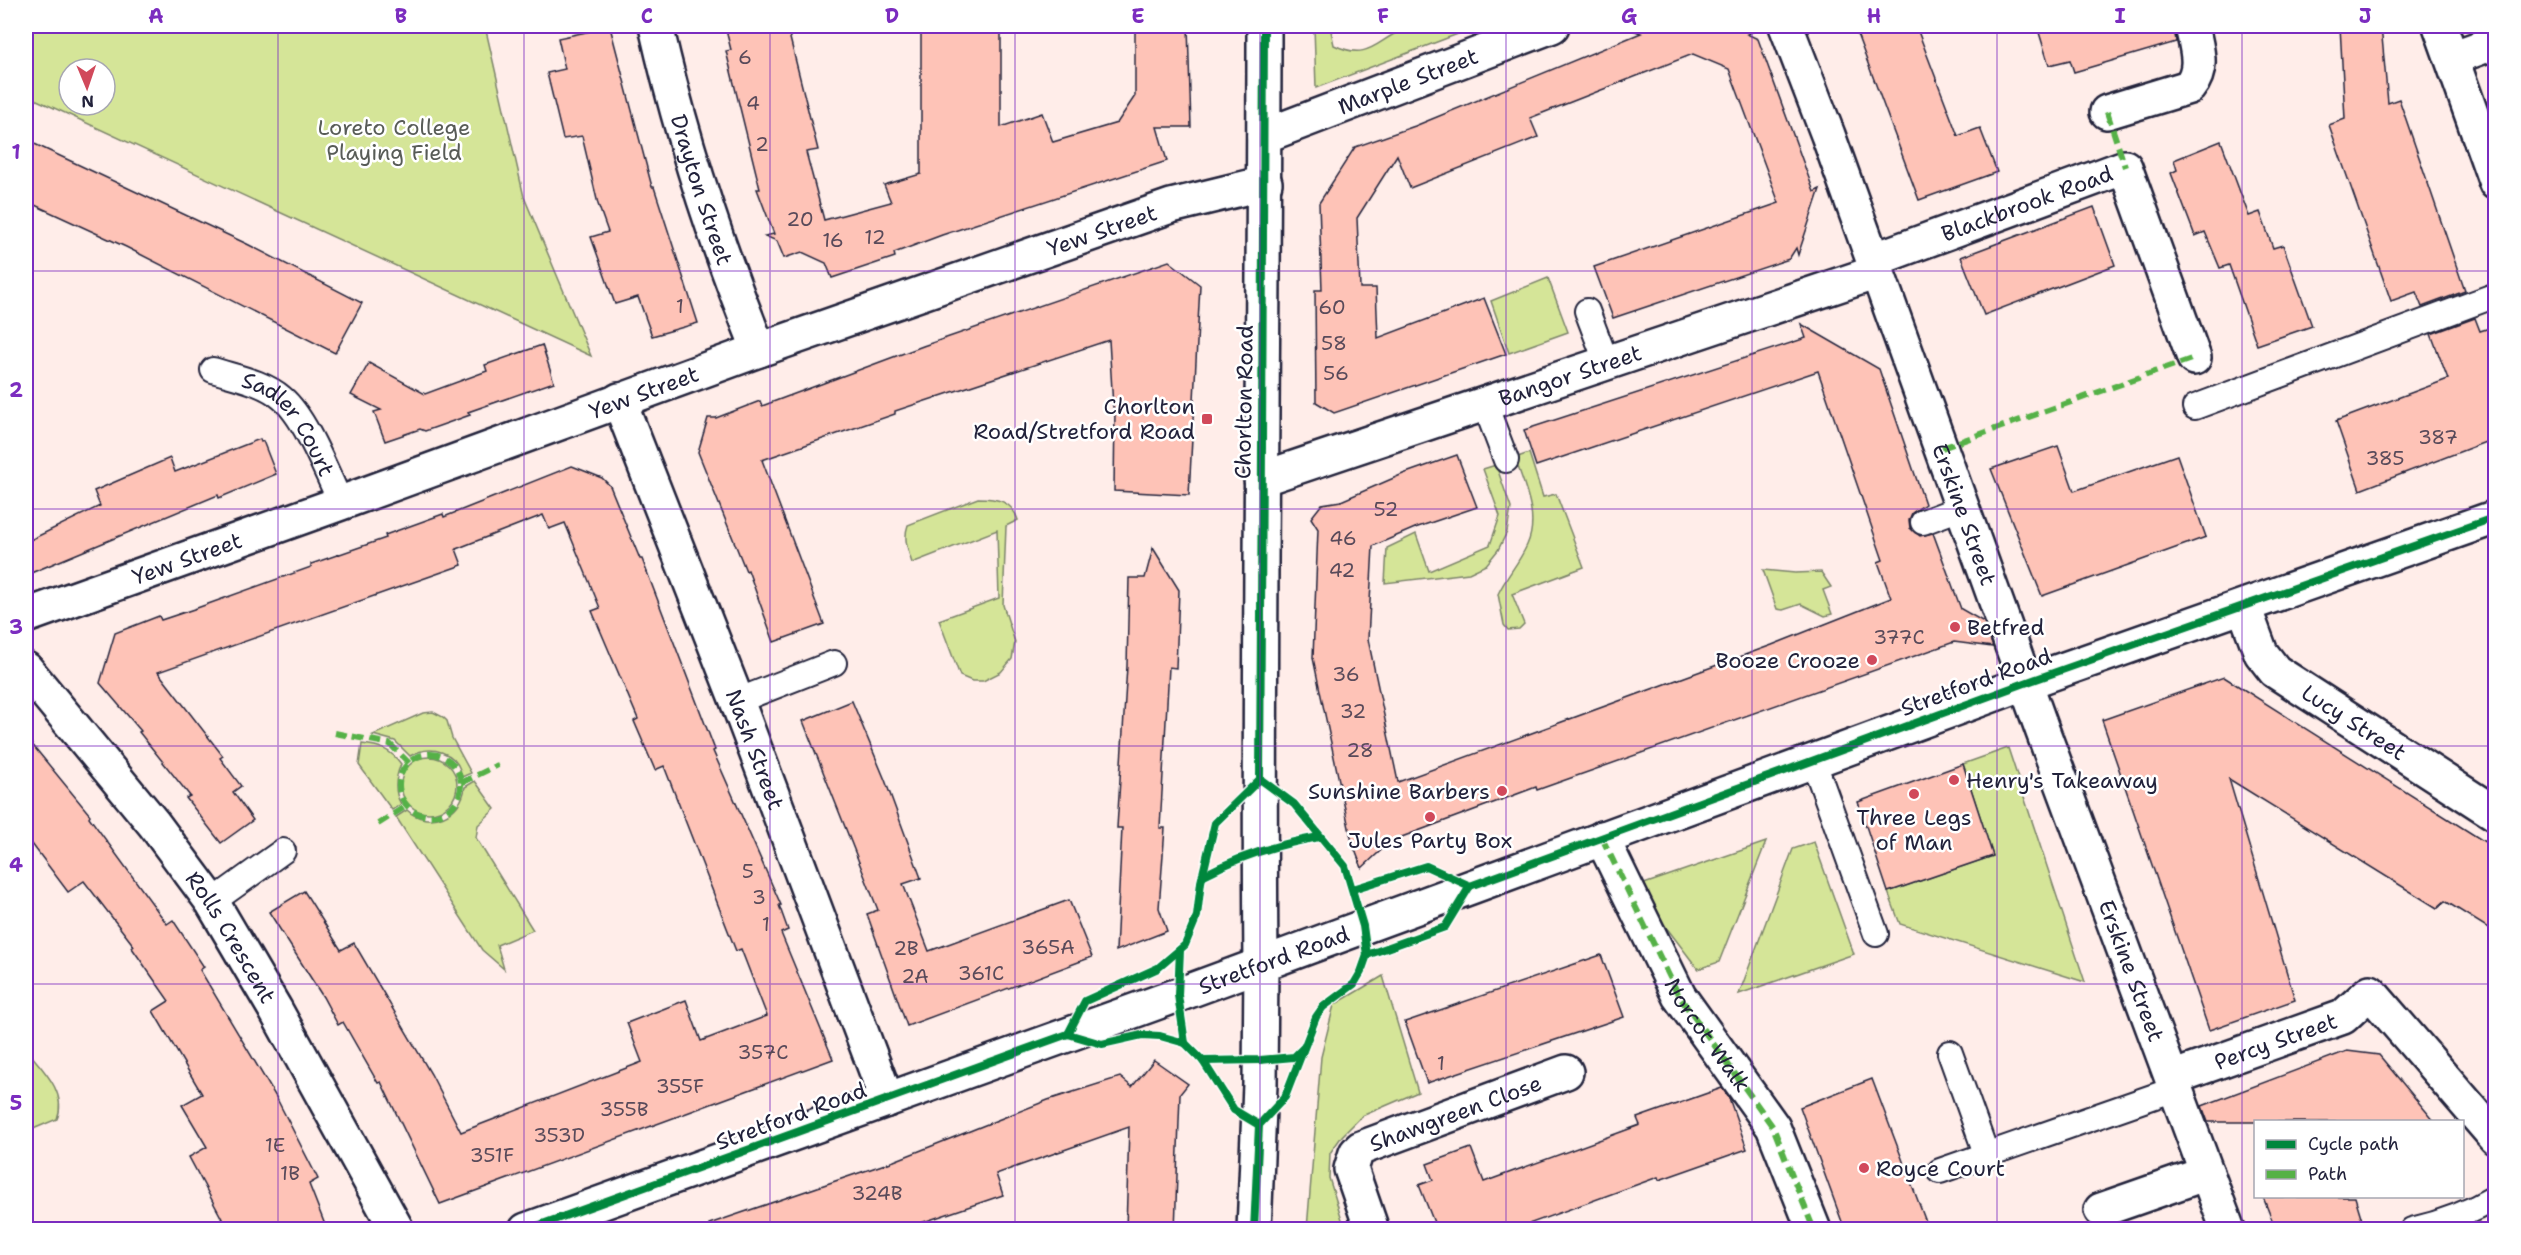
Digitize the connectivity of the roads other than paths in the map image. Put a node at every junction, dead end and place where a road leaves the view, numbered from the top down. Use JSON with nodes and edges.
{"nodes":[{"id":1,"x":656,"y":26,"type":"edge"},
{"id":2,"x":1264,"y":26,"type":"edge"},
{"id":3,"x":1552,"y":26,"type":"edge"},
{"id":4,"x":1786,"y":26,"type":"edge"},
{"id":5,"x":2192,"y":26,"type":"edge"},
{"id":6,"x":2440,"y":26,"type":"edge"},
{"id":7,"x":2496,"y":42,"type":"edge"},
{"id":8,"x":2452,"y":58,"type":"junction"},
{"id":9,"x":2107,"y":112,"type":"dead end"},
{"id":10,"x":1264,"y":136,"type":"junction"},
{"id":11,"x":1265,"y":183,"type":"junction"},
{"id":12,"x":2496,"y":183,"type":"edge"},
{"id":13,"x":1875,"y":266,"type":"junction"},
{"id":14,"x":2496,"y":295,"type":"edge"},
{"id":15,"x":1587,"y":311,"type":"dead end"},
{"id":16,"x":759,"y":350,"type":"junction"},
{"id":17,"x":2194,"y":358,"type":"dead end"},
{"id":18,"x":1606,"y":361,"type":"junction"},
{"id":19,"x":213,"y":370,"type":"dead end"},
{"id":20,"x":619,"y":400,"type":"junction"},
{"id":21,"x":1484,"y":402,"type":"junction"},
{"id":22,"x":2195,"y":407,"type":"dead end"},
{"id":23,"x":1506,"y":460,"type":"dead end"},
{"id":24,"x":1261,"y":478,"type":"junction"},
{"id":25,"x":341,"y":504,"type":"junction"},
{"id":26,"x":1963,"y":507,"type":"junction"},
{"id":27,"x":2496,"y":517,"type":"edge"},
{"id":28,"x":1923,"y":522,"type":"dead end"},
{"id":29,"x":2244,"y":607,"type":"junction"},
{"id":30,"x":26,"y":616,"type":"edge"},
{"id":31,"x":834,"y":663,"type":"dead end"},
{"id":32,"x":26,"y":669,"type":"edge"},
{"id":33,"x":2025,"y":683,"type":"junction"},
{"id":34,"x":737,"y":701,"type":"junction"},
{"id":35,"x":1813,"y":760,"type":"junction"},
{"id":36,"x":2496,"y":814,"type":"edge"},
{"id":37,"x":1602,"y":838,"type":"junction"},
{"id":38,"x":283,"y":851,"type":"dead end"},
{"id":39,"x":212,"y":902,"type":"junction"},
{"id":40,"x":1876,"y":934,"type":"dead end"},
{"id":41,"x":1261,"y":964,"type":"junction"},
{"id":42,"x":1950,"y":1053,"type":"dead end"},
{"id":43,"x":1566,"y":1072,"type":"dead end"},
{"id":44,"x":2174,"y":1083,"type":"junction"},
{"id":45,"x":887,"y":1100,"type":"junction"},
{"id":46,"x":2496,"y":1138,"type":"edge"},
{"id":47,"x":1987,"y":1156,"type":"junction"},
{"id":48,"x":1940,"y":1171,"type":"dead end"},
{"id":49,"x":2207,"y":1173,"type":"junction"},
{"id":50,"x":2496,"y":1197,"type":"edge"},
{"id":51,"x":2101,"y":1210,"type":"dead end"},
{"id":52,"x":397,"y":1230,"type":"edge"},
{"id":53,"x":526,"y":1230,"type":"edge"},
{"id":54,"x":1254,"y":1230,"type":"edge"},
{"id":55,"x":1372,"y":1230,"type":"edge"},
{"id":56,"x":1814,"y":1230,"type":"edge"},
{"id":57,"x":2228,"y":1230,"type":"edge"},
{"id":58,"x":2412,"y":1230,"type":"edge"}],
"edges":[{"from":1,"to":16,"type":"street","name":"Drayton Street"},
{"from":2,"to":10,"type":"street","name":"Chorlton Road"},
{"from":3,"to":10,"type":"street","name":"Marple Street"},
{"from":4,"to":13,"type":"street","name":"Erskine Street"},
{"from":5,"to":9,"type":"street"},
{"from":6,"to":8,"type":"street"},
{"from":7,"to":8,"type":"street"},
{"from":8,"to":12,"type":"street"},
{"from":10,"to":11,"type":"street","name":"Chorlton Road"},
{"from":11,"to":16,"type":"street","name":"Yew Street"},
{"from":11,"to":24,"type":"street","name":"Chorlton Road"},
{"from":13,"to":17,"type":"street","name":"Blackbrook Road"},
{"from":13,"to":18,"type":"street","name":"Bangor Street"},
{"from":13,"to":26,"type":"street","name":"Erskine Street"},
{"from":14,"to":22,"type":"lane"},
{"from":15,"to":18,"type":"lane"},
{"from":16,"to":20,"type":"street","name":"Yew Street"},
{"from":18,"to":21,"type":"street","name":"Bangor Street"},
{"from":19,"to":25,"type":"lane","name":"Sadler Court"},
{"from":20,"to":25,"type":"street","name":"Yew Street"},
{"from":20,"to":34,"type":"street","name":"Nash Street"},
{"from":21,"to":23,"type":"lane"},
{"from":21,"to":24,"type":"street","name":"Bangor Street"},
{"from":24,"to":41,"type":"street","name":"Chorlton Road"},
{"from":25,"to":30,"type":"street","name":"Yew Street"},
{"from":26,"to":28,"type":"lane"},
{"from":26,"to":33,"type":"street","name":"Erskine Street"},
{"from":27,"to":29,"type":"street","name":"Stretford Road"},
{"from":29,"to":33,"type":"street","name":"Stretford Road"},
{"from":29,"to":36,"type":"street","name":"Lucy Street"},
{"from":31,"to":34,"type":"lane"},
{"from":32,"to":39,"type":"street","name":"Rolls Crescent"},
{"from":33,"to":35,"type":"street","name":"Stretford Road"},
{"from":33,"to":44,"type":"street","name":"Erskine Street"},
{"from":34,"to":45,"type":"street","name":"Nash Street"},
{"from":35,"to":37,"type":"street","name":"Stretford Road"},
{"from":35,"to":40,"type":"lane"},
{"from":37,"to":41,"type":"street","name":"Stretford Road"},
{"from":37,"to":56,"type":"street","name":"Norcot Walk"},
{"from":38,"to":39,"type":"lane"},
{"from":39,"to":52,"type":"street","name":"Rolls Crescent"},
{"from":41,"to":45,"type":"street","name":"Stretford Road"},
{"from":41,"to":54,"type":"street","name":"Chorlton Road"},
{"from":42,"to":47,"type":"lane"},
{"from":43,"to":55,"type":"street","name":"Shawgreen Close"},
{"from":44,"to":46,"type":"street","name":"Percy Street"},
{"from":44,"to":47,"type":"lane"},
{"from":44,"to":49,"type":"street","name":"Erskine Street"},
{"from":45,"to":53,"type":"street","name":"Stretford Road"},
{"from":47,"to":48,"type":"lane"},
{"from":49,"to":51,"type":"street"},
{"from":49,"to":57,"type":"street","name":"Erskine Street"},
{"from":50,"to":58,"type":"lane"}]}
